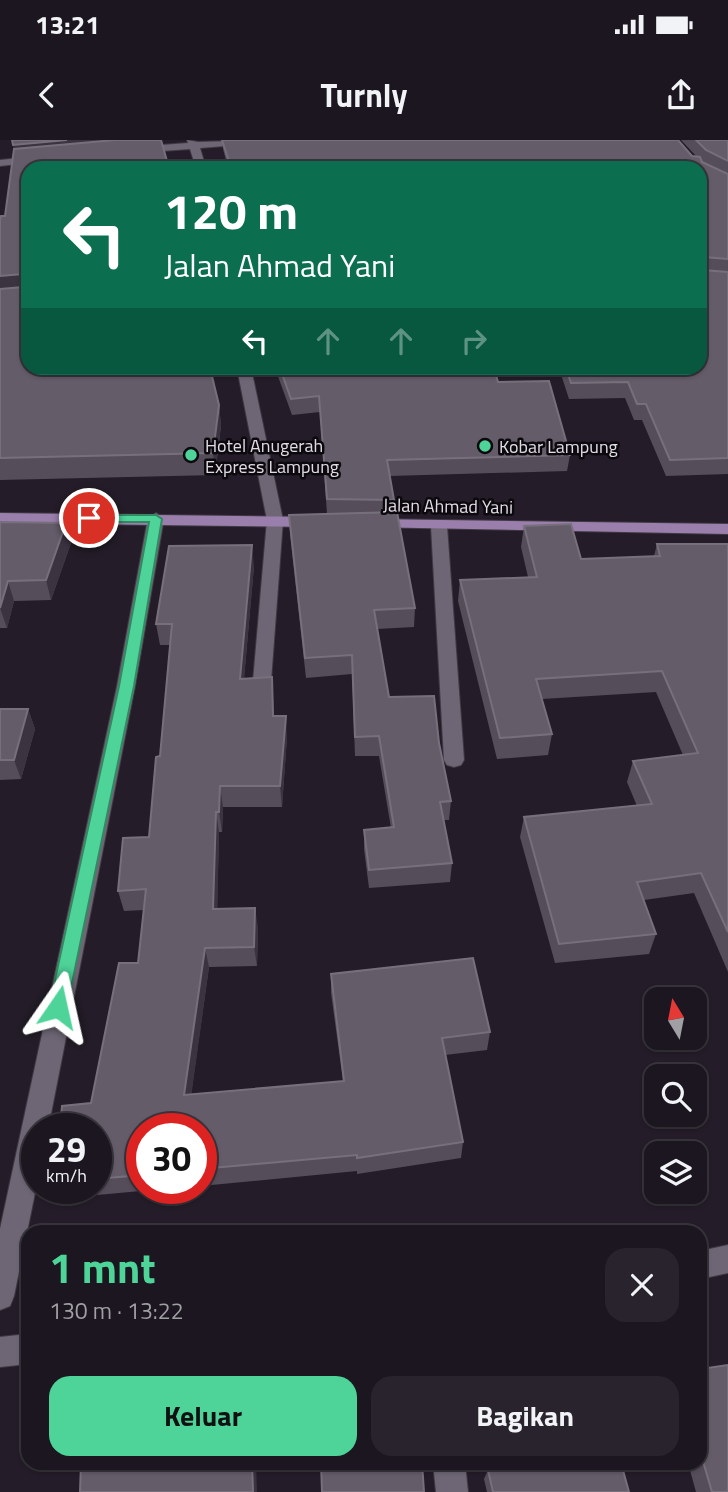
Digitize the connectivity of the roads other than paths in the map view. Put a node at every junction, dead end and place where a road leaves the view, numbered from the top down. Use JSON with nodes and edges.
{"nodes":[{"id":1,"x":262,"y":140,"type":"edge"},
{"id":2,"x":193,"y":142,"type":"edge"},
{"id":3,"x":118,"y":152,"type":"edge"},
{"id":4,"x":53,"y":158,"type":"edge"},
{"id":5,"x":21,"y":161,"type":"edge"},
{"id":6,"x":21,"y":161,"type":"edge"},
{"id":7,"x":199,"y":161,"type":"edge"},
{"id":8,"x":0,"y":163,"type":"edge"},
{"id":9,"x":245,"y":375,"type":"edge"},
{"id":10,"x":0,"y":518,"type":"edge"},
{"id":11,"x":156,"y":519,"type":"junction"},
{"id":12,"x":275,"y":520,"type":"junction"},
{"id":13,"x":329,"y":522,"type":"edge"},
{"id":14,"x":357,"y":523,"type":"edge"},
{"id":15,"x":439,"y":526,"type":"junction"},
{"id":16,"x":728,"y":529,"type":"edge"},
{"id":17,"x":262,"y":681,"type":"edge"},
{"id":18,"x":454,"y":760,"type":"dead end"},
{"id":19,"x":728,"y":1259,"type":"edge"},
{"id":20,"x":707,"y":1264,"type":"edge"},
{"id":21,"x":0,"y":1296,"type":"edge"},
{"id":22,"x":21,"y":1350,"type":"edge"},
{"id":23,"x":0,"y":1353,"type":"edge"},
{"id":24,"x":450,"y":1470,"type":"edge"},
{"id":25,"x":452,"y":1492,"type":"edge"}],
"edges":[{"from":1,"to":2,"type":"street"},
{"from":2,"to":3,"type":"street"},
{"from":2,"to":7,"type":"street"},
{"from":4,"to":6,"type":"street"},
{"from":5,"to":8,"type":"street"},
{"from":9,"to":12,"type":"street"},
{"from":10,"to":11,"type":"main road"},
{"from":11,"to":12,"type":"main road"},
{"from":11,"to":21,"type":"street"},
{"from":12,"to":13,"type":"main road"},
{"from":12,"to":17,"type":"street"},
{"from":14,"to":15,"type":"main road","name":"Jalan Ahmad Yani"},
{"from":15,"to":16,"type":"main road","name":"Jalan Ahmad Yani"},
{"from":15,"to":18,"type":"street"},
{"from":19,"to":20,"type":"street"},
{"from":22,"to":23,"type":"street"},
{"from":24,"to":25,"type":"street"}]}
